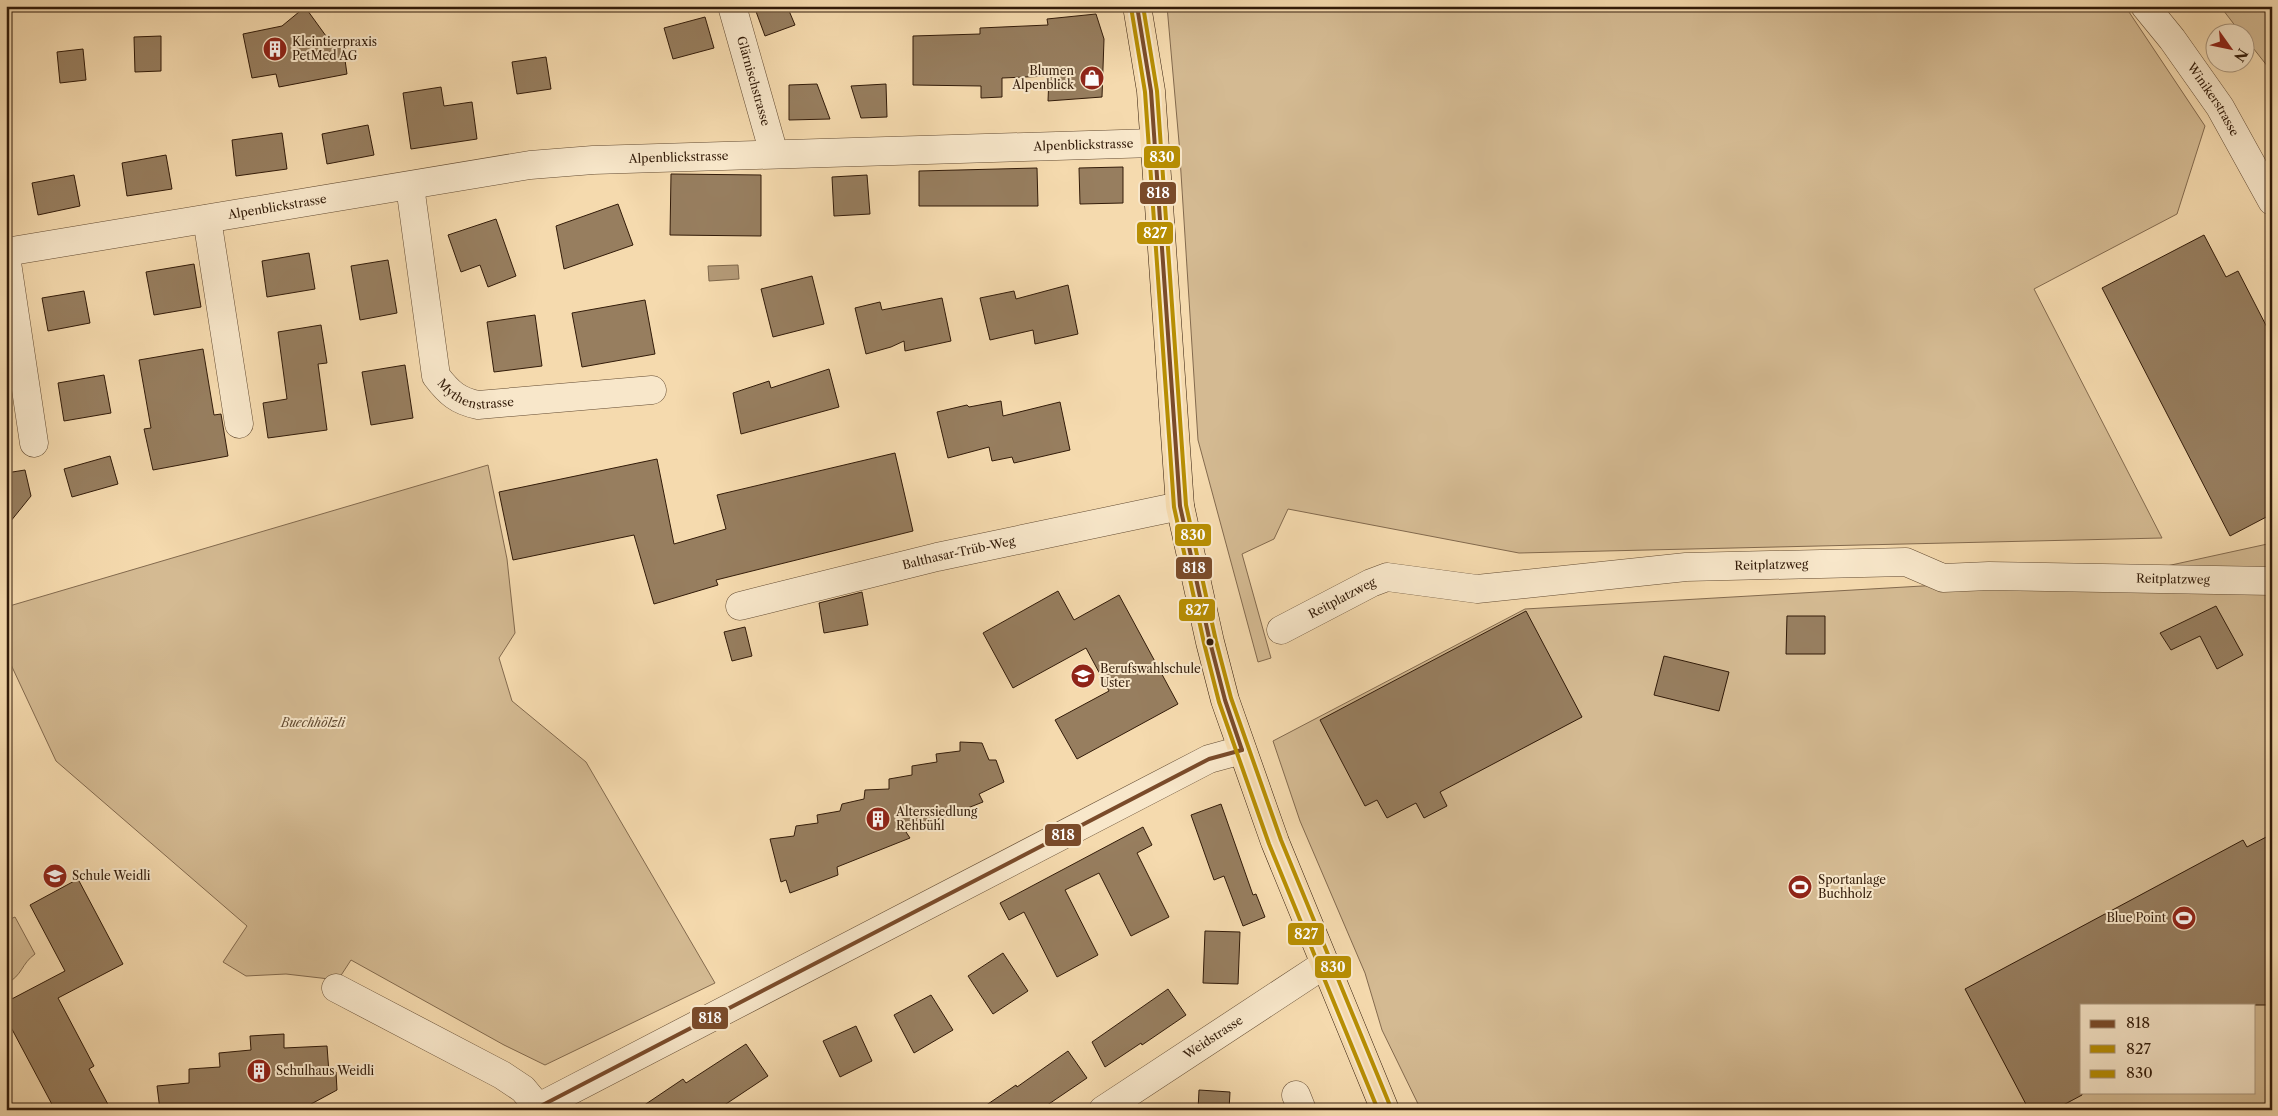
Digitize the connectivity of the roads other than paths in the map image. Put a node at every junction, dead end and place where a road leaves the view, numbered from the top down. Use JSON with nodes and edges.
{"nodes":[{"id":1,"x":732,"y":6,"type":"edge"},
{"id":2,"x":1137,"y":6,"type":"edge"},
{"id":3,"x":2145,"y":6,"type":"edge"},
{"id":4,"x":1154,"y":143,"type":"junction"},
{"id":5,"x":774,"y":154,"type":"junction"},
{"id":6,"x":410,"y":186,"type":"junction"},
{"id":7,"x":2272,"y":201,"type":"edge"},
{"id":8,"x":207,"y":219,"type":"junction"},
{"id":9,"x":6,"y":252,"type":"edge"},
{"id":10,"x":6,"y":256,"type":"edge"},
{"id":11,"x":652,"y":390,"type":"dead end"},
{"id":12,"x":239,"y":424,"type":"dead end"},
{"id":13,"x":34,"y":443,"type":"dead end"},
{"id":14,"x":1180,"y":506,"type":"junction"},
{"id":15,"x":2272,"y":581,"type":"edge"},
{"id":16,"x":740,"y":606,"type":"dead end"},
{"id":17,"x":1281,"y":630,"type":"dead end"},
{"id":18,"x":1242,"y":750,"type":"junction"},
{"id":19,"x":1325,"y":964,"type":"junction"},
{"id":20,"x":336,"y":988,"type":"dead end"},
{"id":21,"x":546,"y":1107,"type":"edge"},
{"id":22,"x":1103,"y":1110,"type":"edge"},
{"id":23,"x":1385,"y":1110,"type":"edge"}],
"edges":[{"from":1,"to":5,"type":"street","name":"Glärnischstrasse"},
{"from":2,"to":4,"type":"main road"},
{"from":3,"to":7,"type":"street","name":"Winikerstrasse"},
{"from":4,"to":5,"type":"street","name":"Alpenblickstrasse"},
{"from":4,"to":14,"type":"main road"},
{"from":5,"to":6,"type":"street","name":"Alpenblickstrasse"},
{"from":6,"to":8,"type":"street","name":"Alpenblickstrasse"},
{"from":6,"to":11,"type":"street","name":"Mythenstrasse"},
{"from":8,"to":9,"type":"street","name":"Alpenblickstrasse"},
{"from":8,"to":12,"type":"street"},
{"from":10,"to":13,"type":"street"},
{"from":14,"to":16,"type":"street","name":"Balthasar-Trüb-Weg"},
{"from":14,"to":18,"type":"main road"},
{"from":15,"to":17,"type":"street","name":"Reitplatzweg"},
{"from":18,"to":19,"type":"main road"},
{"from":18,"to":21,"type":"street"},
{"from":19,"to":22,"type":"street","name":"Weidstrasse"},
{"from":19,"to":23,"type":"main road"},
{"from":20,"to":21,"type":"street"}]}
